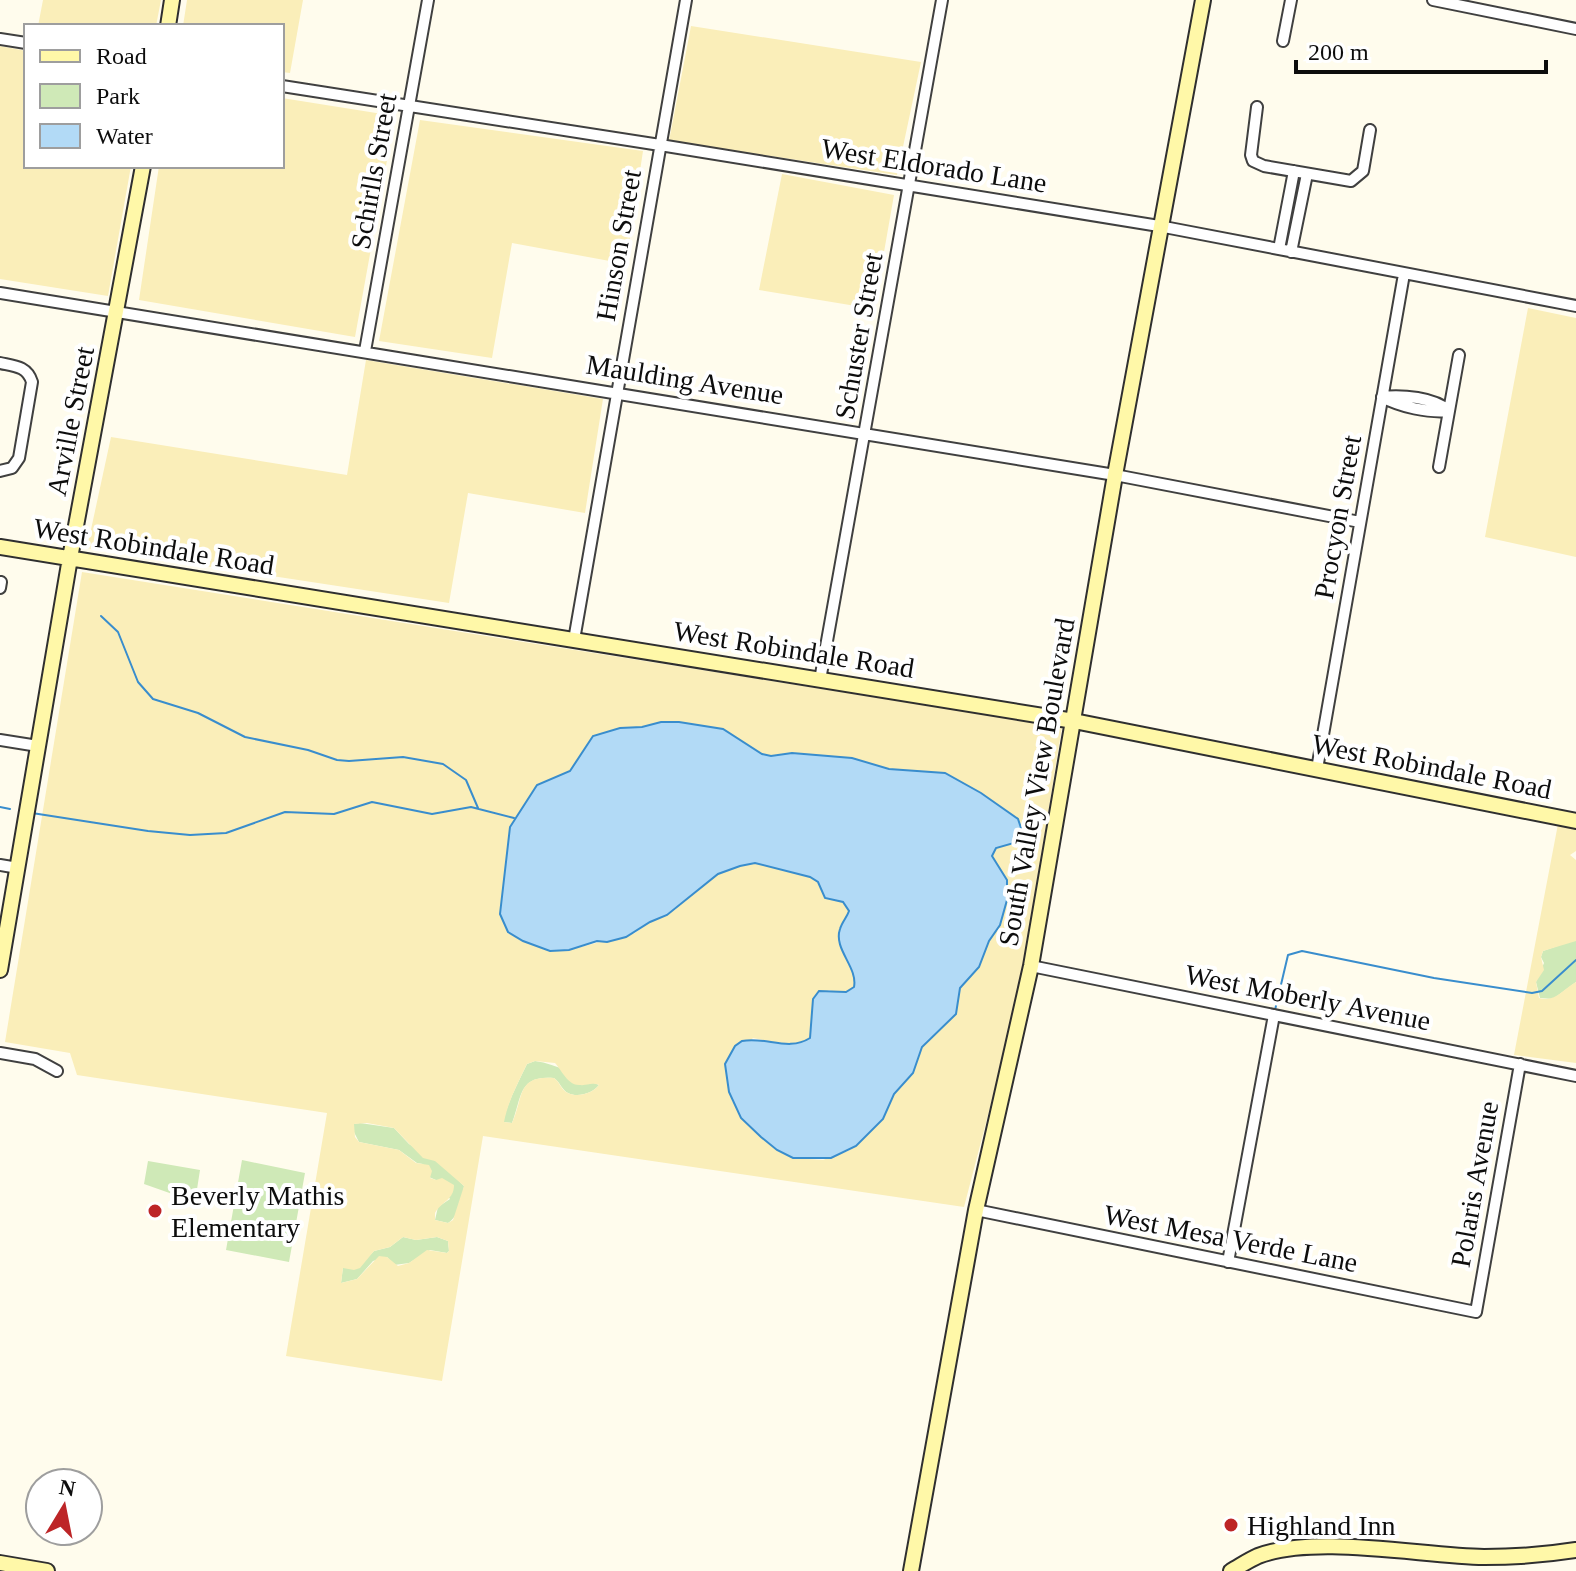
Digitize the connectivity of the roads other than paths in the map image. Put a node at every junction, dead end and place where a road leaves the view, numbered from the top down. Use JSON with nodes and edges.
{"nodes":[{"id":1,"x":172,"y":0,"type":"edge"},
{"id":2,"x":428,"y":0,"type":"edge"},
{"id":3,"x":686,"y":0,"type":"edge"},
{"id":4,"x":942,"y":0,"type":"edge"},
{"id":5,"x":1203,"y":0,"type":"edge"},
{"id":6,"x":1291,"y":0,"type":"edge"},
{"id":7,"x":1433,"y":0,"type":"edge"},
{"id":8,"x":168,"y":24,"type":"edge"},
{"id":9,"x":1576,"y":29,"type":"edge"},
{"id":10,"x":0,"y":39,"type":"edge"},
{"id":11,"x":1283,"y":41,"type":"dead end"},
{"id":12,"x":24,"y":43,"type":"edge"},
{"id":13,"x":284,"y":86,"type":"edge"},
{"id":14,"x":1257,"y":107,"type":"dead end"},
{"id":15,"x":409,"y":108,"type":"junction"},
{"id":16,"x":1370,"y":130,"type":"dead end"},
{"id":17,"x":660,"y":145,"type":"junction"},
{"id":18,"x":143,"y":168,"type":"edge"},
{"id":19,"x":1294,"y":171,"type":"junction"},
{"id":20,"x":1307,"y":174,"type":"junction"},
{"id":21,"x":910,"y":185,"type":"junction"},
{"id":22,"x":1159,"y":226,"type":"junction"},
{"id":23,"x":1279,"y":249,"type":"junction"},
{"id":24,"x":1291,"y":252,"type":"junction"},
{"id":25,"x":1404,"y":274,"type":"junction"},
{"id":26,"x":0,"y":293,"type":"edge"},
{"id":27,"x":1576,"y":306,"type":"edge"},
{"id":28,"x":118,"y":312,"type":"junction"},
{"id":29,"x":365,"y":351,"type":"junction"},
{"id":30,"x":1459,"y":355,"type":"dead end"},
{"id":31,"x":0,"y":363,"type":"edge"},
{"id":32,"x":617,"y":393,"type":"junction"},
{"id":33,"x":1382,"y":397,"type":"junction"},
{"id":34,"x":1449,"y":411,"type":"junction"},
{"id":35,"x":864,"y":433,"type":"junction"},
{"id":36,"x":1439,"y":467,"type":"dead end"},
{"id":37,"x":0,"y":471,"type":"edge"},
{"id":38,"x":1115,"y":475,"type":"junction"},
{"id":39,"x":1360,"y":522,"type":"junction"},
{"id":40,"x":0,"y":547,"type":"edge"},
{"id":41,"x":70,"y":558,"type":"junction"},
{"id":42,"x":1,"y":582,"type":"edge"},
{"id":43,"x":0,"y":588,"type":"edge"},
{"id":44,"x":574,"y":640,"type":"junction"},
{"id":45,"x":820,"y":680,"type":"junction"},
{"id":46,"x":1074,"y":721,"type":"junction"},
{"id":47,"x":0,"y":740,"type":"edge"},
{"id":48,"x":38,"y":746,"type":"junction"},
{"id":49,"x":1317,"y":769,"type":"junction"},
{"id":50,"x":1576,"y":821,"type":"edge"},
{"id":51,"x":0,"y":865,"type":"edge"},
{"id":52,"x":18,"y":868,"type":"junction"},
{"id":53,"x":0,"y":964,"type":"edge"},
{"id":54,"x":1031,"y":966,"type":"junction"},
{"id":55,"x":1274,"y":1015,"type":"junction"},
{"id":56,"x":0,"y":1053,"type":"edge"},
{"id":57,"x":1520,"y":1064,"type":"junction"},
{"id":58,"x":57,"y":1071,"type":"dead end"},
{"id":59,"x":1576,"y":1076,"type":"edge"},
{"id":60,"x":976,"y":1210,"type":"junction"},
{"id":61,"x":1228,"y":1262,"type":"junction"},
{"id":62,"x":1476,"y":1312,"type":"joint"},
{"id":63,"x":1576,"y":1550,"type":"edge"},
{"id":64,"x":0,"y":1563,"type":"edge"},
{"id":65,"x":47,"y":1571,"type":"edge"},
{"id":66,"x":911,"y":1571,"type":"edge"},
{"id":67,"x":1231,"y":1571,"type":"edge"}],
"edges":[{"from":1,"to":8,"type":"street"},
{"from":2,"to":15,"type":"street","name":"Schirlls Street"},
{"from":3,"to":17,"type":"street","name":"Hinson Street"},
{"from":4,"to":21,"type":"street","name":"Schuster Street"},
{"from":5,"to":22,"type":"street","name":"South Valley View Boulevard"},
{"from":6,"to":11,"type":"street"},
{"from":7,"to":9,"type":"street"},
{"from":10,"to":12,"type":"street"},
{"from":13,"to":15,"type":"street","name":"West Eldorado Lane"},
{"from":14,"to":19,"type":"street"},
{"from":15,"to":17,"type":"street","name":"West Eldorado Lane"},
{"from":15,"to":29,"type":"street","name":"Schirlls Street"},
{"from":16,"to":20,"type":"street"},
{"from":17,"to":21,"type":"street","name":"West Eldorado Lane"},
{"from":17,"to":32,"type":"street","name":"Hinson Street"},
{"from":18,"to":28,"type":"street","name":"Arville Street"},
{"from":19,"to":20,"type":"street"},
{"from":19,"to":23,"type":"street"},
{"from":20,"to":24,"type":"street"},
{"from":21,"to":22,"type":"street","name":"West Eldorado Lane"},
{"from":21,"to":35,"type":"street","name":"Schuster Street"},
{"from":22,"to":23,"type":"street","name":"West Eldorado Lane"},
{"from":22,"to":38,"type":"street","name":"South Valley View Boulevard"},
{"from":23,"to":24,"type":"street","name":"West Eldorado Lane"},
{"from":24,"to":25,"type":"street","name":"West Eldorado Lane"},
{"from":25,"to":27,"type":"street","name":"West Eldorado Lane"},
{"from":25,"to":33,"type":"street","name":"Procyon Street"},
{"from":26,"to":28,"type":"street","name":"Maulding Avenue"},
{"from":28,"to":29,"type":"street","name":"Maulding Avenue"},
{"from":28,"to":41,"type":"street","name":"Arville Street"},
{"from":29,"to":32,"type":"street","name":"Maulding Avenue"},
{"from":30,"to":34,"type":"street"},
{"from":31,"to":37,"type":"street"},
{"from":32,"to":35,"type":"street","name":"Maulding Avenue"},
{"from":32,"to":44,"type":"street","name":"Hinson Street"},
{"from":33,"to":34,"type":"street"},
{"from":33,"to":39,"type":"street","name":"Procyon Street"},
{"from":34,"to":36,"type":"street"},
{"from":35,"to":38,"type":"street","name":"Maulding Avenue"},
{"from":35,"to":45,"type":"street","name":"Schuster Street"},
{"from":38,"to":39,"type":"street","name":"Maulding Avenue"},
{"from":38,"to":46,"type":"street","name":"South Valley View Boulevard"},
{"from":39,"to":49,"type":"street","name":"Procyon Street"},
{"from":40,"to":41,"type":"street","name":"West Robindale Road"},
{"from":41,"to":44,"type":"street","name":"West Robindale Road"},
{"from":41,"to":48,"type":"street","name":"Arville Street"},
{"from":42,"to":43,"type":"street"},
{"from":44,"to":45,"type":"street","name":"West Robindale Road"},
{"from":45,"to":46,"type":"street","name":"West Robindale Road"},
{"from":46,"to":49,"type":"street","name":"West Robindale Road"},
{"from":46,"to":54,"type":"street","name":"South Valley View Boulevard"},
{"from":47,"to":48,"type":"street"},
{"from":48,"to":52,"type":"street","name":"Arville Street"},
{"from":49,"to":50,"type":"street","name":"West Robindale Road"},
{"from":51,"to":52,"type":"street"},
{"from":52,"to":53,"type":"street","name":"Arville Street"},
{"from":54,"to":55,"type":"street","name":"West Moberly Avenue"},
{"from":54,"to":60,"type":"street","name":"South Valley View Boulevard"},
{"from":55,"to":57,"type":"street","name":"West Moberly Avenue"},
{"from":55,"to":61,"type":"street"},
{"from":56,"to":58,"type":"street"},
{"from":57,"to":59,"type":"street","name":"West Moberly Avenue"},
{"from":57,"to":62,"type":"street","name":"Polaris Avenue"},
{"from":60,"to":61,"type":"street","name":"West Mesa Verde Lane"},
{"from":60,"to":66,"type":"street","name":"South Valley View Boulevard"},
{"from":61,"to":62,"type":"street","name":"West Mesa Verde Lane"},
{"from":63,"to":67,"type":"street"},
{"from":64,"to":65,"type":"street"}]}
